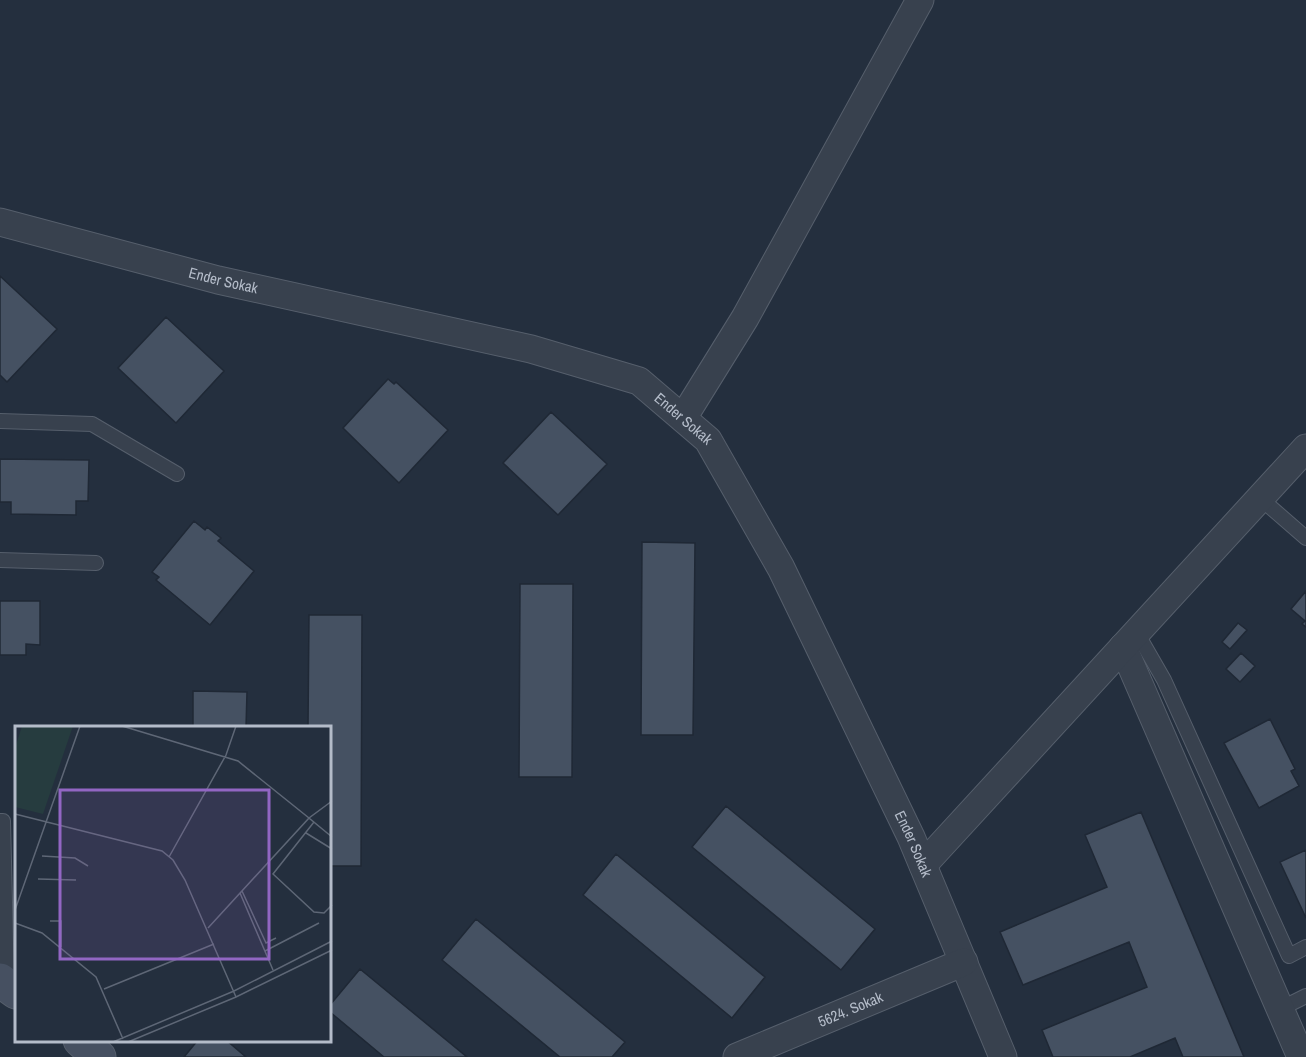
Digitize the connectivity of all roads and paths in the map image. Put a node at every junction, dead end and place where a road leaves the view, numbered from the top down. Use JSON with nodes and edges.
{"nodes":[{"id":1,"x":920,"y":0,"type":"edge"},
{"id":2,"x":0,"y":222,"type":"edge"},
{"id":3,"x":683,"y":418,"type":"junction"},
{"id":4,"x":0,"y":421,"type":"edge"},
{"id":5,"x":1306,"y":448,"type":"edge"},
{"id":6,"x":177,"y":474,"type":"dead end"},
{"id":7,"x":1260,"y":498,"type":"junction"},
{"id":8,"x":1306,"y":538,"type":"edge"},
{"id":9,"x":0,"y":560,"type":"edge"},
{"id":10,"x":96,"y":563,"type":"dead end"},
{"id":11,"x":1130,"y":640,"type":"junction"},
{"id":12,"x":0,"y":821,"type":"edge"},
{"id":13,"x":923,"y":865,"type":"junction"},
{"id":14,"x":1306,"y":947,"type":"edge"},
{"id":15,"x":964,"y":962,"type":"junction"},
{"id":16,"x":8,"y":986,"type":"edge"},
{"id":17,"x":1306,"y":996,"type":"edge"},
{"id":18,"x":1280,"y":1009,"type":"junction"},
{"id":19,"x":81,"y":1042,"type":"edge"},
{"id":20,"x":99,"y":1057,"type":"edge"},
{"id":21,"x":737,"y":1057,"type":"edge"},
{"id":22,"x":1003,"y":1057,"type":"edge"},
{"id":23,"x":1301,"y":1057,"type":"edge"}],
"edges":[{"from":1,"to":3,"type":"street"},
{"from":2,"to":3,"type":"street","name":"Ender Sokak"},
{"from":3,"to":13,"type":"street","name":"Ender Sokak"},
{"from":4,"to":6,"type":"lane"},
{"from":5,"to":7,"type":"street"},
{"from":7,"to":8,"type":"lane"},
{"from":7,"to":11,"type":"street"},
{"from":9,"to":10,"type":"lane"},
{"from":11,"to":13,"type":"street"},
{"from":11,"to":14,"type":"lane"},
{"from":11,"to":18,"type":"street"},
{"from":12,"to":16,"type":"lane"},
{"from":13,"to":15,"type":"street","name":"Ender Sokak"},
{"from":15,"to":21,"type":"street","name":"5624. Sokak"},
{"from":15,"to":22,"type":"street","name":"Ender Sokak"},
{"from":17,"to":18,"type":"lane"},
{"from":18,"to":23,"type":"street"},
{"from":19,"to":20,"type":"street"}]}
